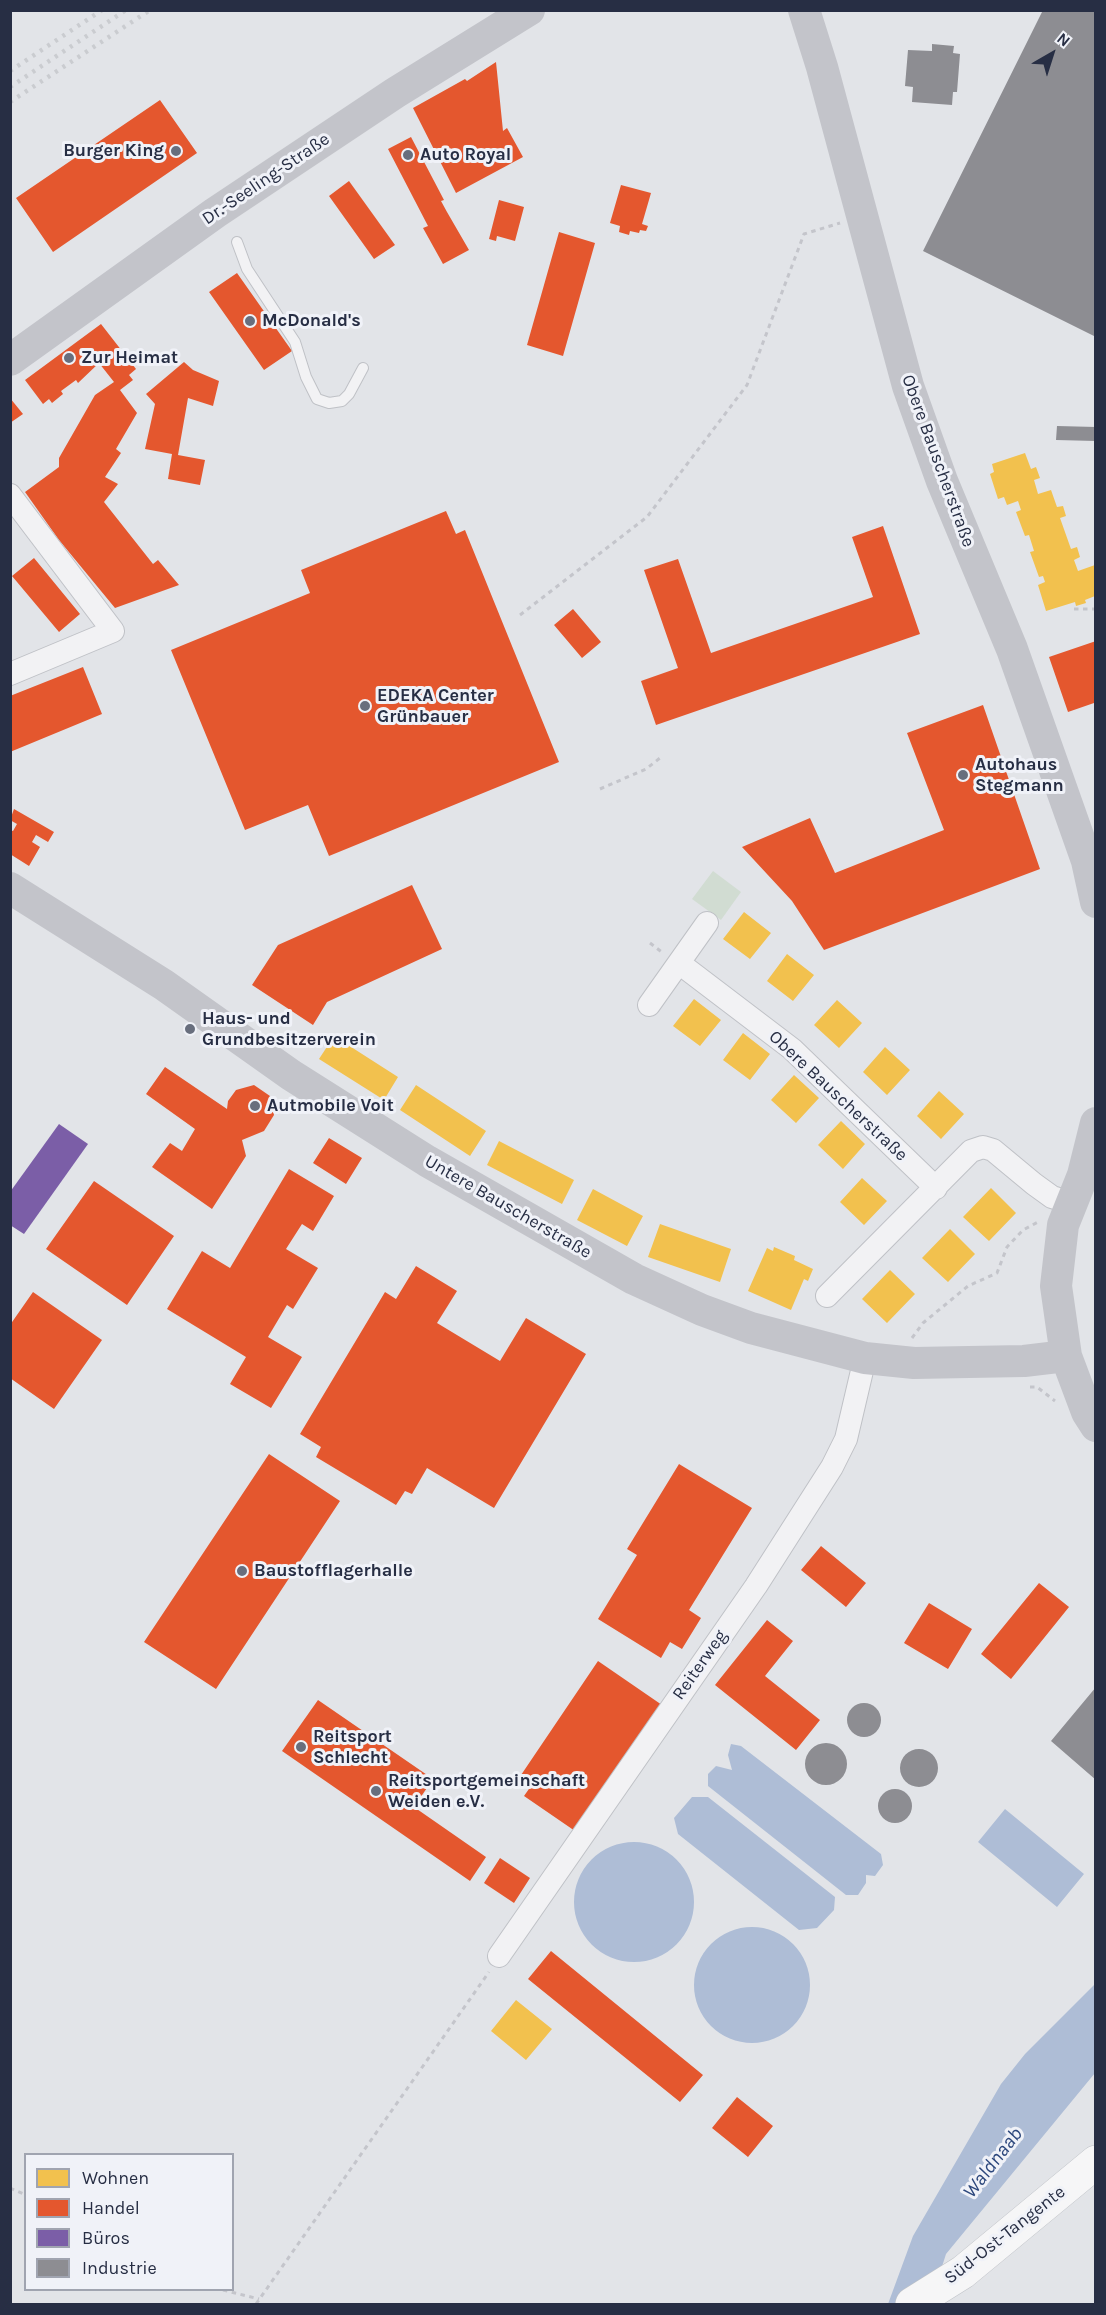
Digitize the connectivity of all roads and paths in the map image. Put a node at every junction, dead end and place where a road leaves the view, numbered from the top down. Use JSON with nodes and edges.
{"nodes":[{"id":1,"x":529,"y":10,"type":"edge"},
{"id":2,"x":804,"y":10,"type":"edge"},
{"id":3,"x":862,"y":217,"type":"junction"},
{"id":4,"x":237,"y":242,"type":"dead end"},
{"id":5,"x":10,"y":360,"type":"edge"},
{"id":6,"x":363,"y":368,"type":"dead end"},
{"id":7,"x":10,"y":495,"type":"edge"},
{"id":8,"x":1074,"y":609,"type":"dead end"},
{"id":9,"x":1095,"y":609,"type":"edge"},
{"id":10,"x":520,"y":615,"type":"dead end"},
{"id":11,"x":10,"y":674,"type":"edge"},
{"id":12,"x":660,"y":758,"type":"dead end"},
{"id":13,"x":600,"y":789,"type":"dead end"},
{"id":14,"x":10,"y":888,"type":"edge"},
{"id":15,"x":1095,"y":902,"type":"edge"},
{"id":16,"x":707,"y":923,"type":"dead end"},
{"id":17,"x":679,"y":963,"type":"junction"},
{"id":18,"x":649,"y":1005,"type":"dead end"},
{"id":19,"x":1095,"y":1123,"type":"edge"},
{"id":20,"x":936,"y":1188,"type":"junction"},
{"id":21,"x":1067,"y":1214,"type":"junction"},
{"id":22,"x":827,"y":1296,"type":"dead end"},
{"id":23,"x":1066,"y":1356,"type":"junction"},
{"id":24,"x":880,"y":1359,"type":"junction"},
{"id":25,"x":1095,"y":1426,"type":"edge"},
{"id":26,"x":499,"y":1956,"type":"joint"},
{"id":27,"x":1095,"y":2162,"type":"edge"},
{"id":28,"x":10,"y":2188,"type":"edge"},
{"id":29,"x":24,"y":2194,"type":"edge"},
{"id":30,"x":230,"y":2291,"type":"edge"},
{"id":31,"x":260,"y":2299,"type":"junction"},
{"id":32,"x":256,"y":2304,"type":"edge"},
{"id":33,"x":912,"y":2304,"type":"edge"}],
"edges":[{"from":1,"to":5,"type":"street","name":"Dr.-Seeling-Straße"},
{"from":2,"to":3,"type":"street","name":"Obere Bauscherstraße"},
{"from":3,"to":10,"type":"path"},
{"from":3,"to":15,"type":"street","name":"Obere Bauscherstraße"},
{"from":4,"to":6,"type":"lane"},
{"from":7,"to":11,"type":"street"},
{"from":8,"to":9,"type":"path"},
{"from":12,"to":13,"type":"path"},
{"from":14,"to":24,"type":"street","name":"Untere Bauscherstraße"},
{"from":16,"to":17,"type":"street"},
{"from":17,"to":18,"type":"street"},
{"from":17,"to":20,"type":"street","name":"Obere Bauscherstraße"},
{"from":19,"to":21,"type":"street"},
{"from":20,"to":21,"type":"street"},
{"from":20,"to":22,"type":"street"},
{"from":21,"to":23,"type":"street"},
{"from":21,"to":24,"type":"path"},
{"from":23,"to":24,"type":"street","name":"Untere Bauscherstraße"},
{"from":23,"to":25,"type":"street"},
{"from":24,"to":26,"type":"street","name":"Reiterweg"},
{"from":26,"to":31,"type":"path"},
{"from":27,"to":33,"type":"main road","name":"Süd-Ost-Tangente"},
{"from":28,"to":29,"type":"path"},
{"from":30,"to":31,"type":"path"},
{"from":31,"to":32,"type":"path"}]}
